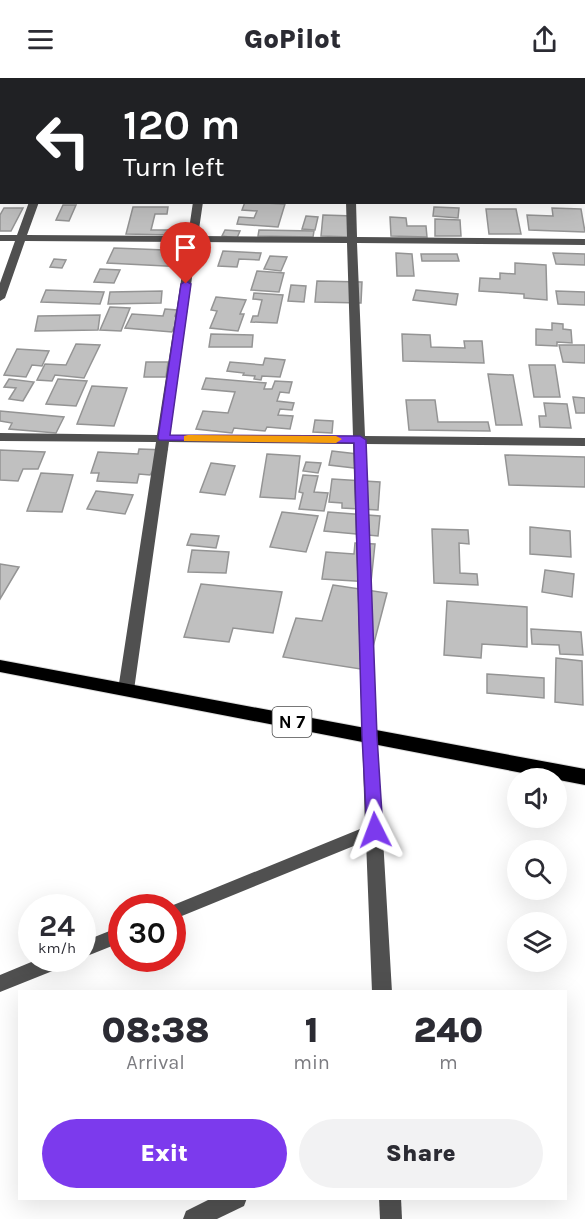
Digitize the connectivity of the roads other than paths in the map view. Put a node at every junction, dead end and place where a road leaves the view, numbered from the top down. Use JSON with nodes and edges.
{"nodes":[{"id":1,"x":33,"y":204,"type":"edge"},
{"id":2,"x":198,"y":204,"type":"edge"},
{"id":3,"x":351,"y":204,"type":"edge"},
{"id":4,"x":0,"y":238,"type":"edge"},
{"id":5,"x":21,"y":239,"type":"junction"},
{"id":6,"x":193,"y":240,"type":"junction"},
{"id":7,"x":352,"y":240,"type":"junction"},
{"id":8,"x":585,"y":242,"type":"edge"},
{"id":9,"x":0,"y":298,"type":"edge"},
{"id":10,"x":0,"y":437,"type":"edge"},
{"id":11,"x":163,"y":438,"type":"junction"},
{"id":12,"x":360,"y":440,"type":"junction"},
{"id":13,"x":585,"y":442,"type":"edge"},
{"id":14,"x":0,"y":666,"type":"edge"},
{"id":15,"x":126,"y":690,"type":"junction"},
{"id":16,"x":369,"y":736,"type":"junction"},
{"id":17,"x":585,"y":777,"type":"edge"},
{"id":18,"x":375,"y":830,"type":"junction"},
{"id":19,"x":186,"y":907,"type":"edge"},
{"id":20,"x":29,"y":972,"type":"edge"},
{"id":21,"x":0,"y":984,"type":"edge"},
{"id":22,"x":382,"y":990,"type":"edge"},
{"id":23,"x":232,"y":1200,"type":"edge"},
{"id":24,"x":390,"y":1200,"type":"edge"},
{"id":25,"x":194,"y":1219,"type":"edge"},
{"id":26,"x":391,"y":1219,"type":"edge"}],
"edges":[{"from":1,"to":5,"type":"street"},
{"from":2,"to":6,"type":"street"},
{"from":3,"to":7,"type":"street"},
{"from":4,"to":5,"type":"street"},
{"from":5,"to":6,"type":"street"},
{"from":5,"to":9,"type":"street"},
{"from":6,"to":7,"type":"street"},
{"from":6,"to":11,"type":"street"},
{"from":7,"to":8,"type":"street"},
{"from":7,"to":12,"type":"street"},
{"from":10,"to":11,"type":"street"},
{"from":11,"to":12,"type":"street"},
{"from":11,"to":15,"type":"street"},
{"from":12,"to":13,"type":"street"},
{"from":12,"to":16,"type":"street"},
{"from":14,"to":15,"type":"highway","number":"N 7"},
{"from":15,"to":16,"type":"highway","number":"N 7"},
{"from":16,"to":17,"type":"highway","number":"N 7"},
{"from":16,"to":18,"type":"street"},
{"from":18,"to":19,"type":"street"},
{"from":18,"to":22,"type":"street"},
{"from":20,"to":21,"type":"street"},
{"from":23,"to":25,"type":"street"},
{"from":24,"to":26,"type":"street"}]}
